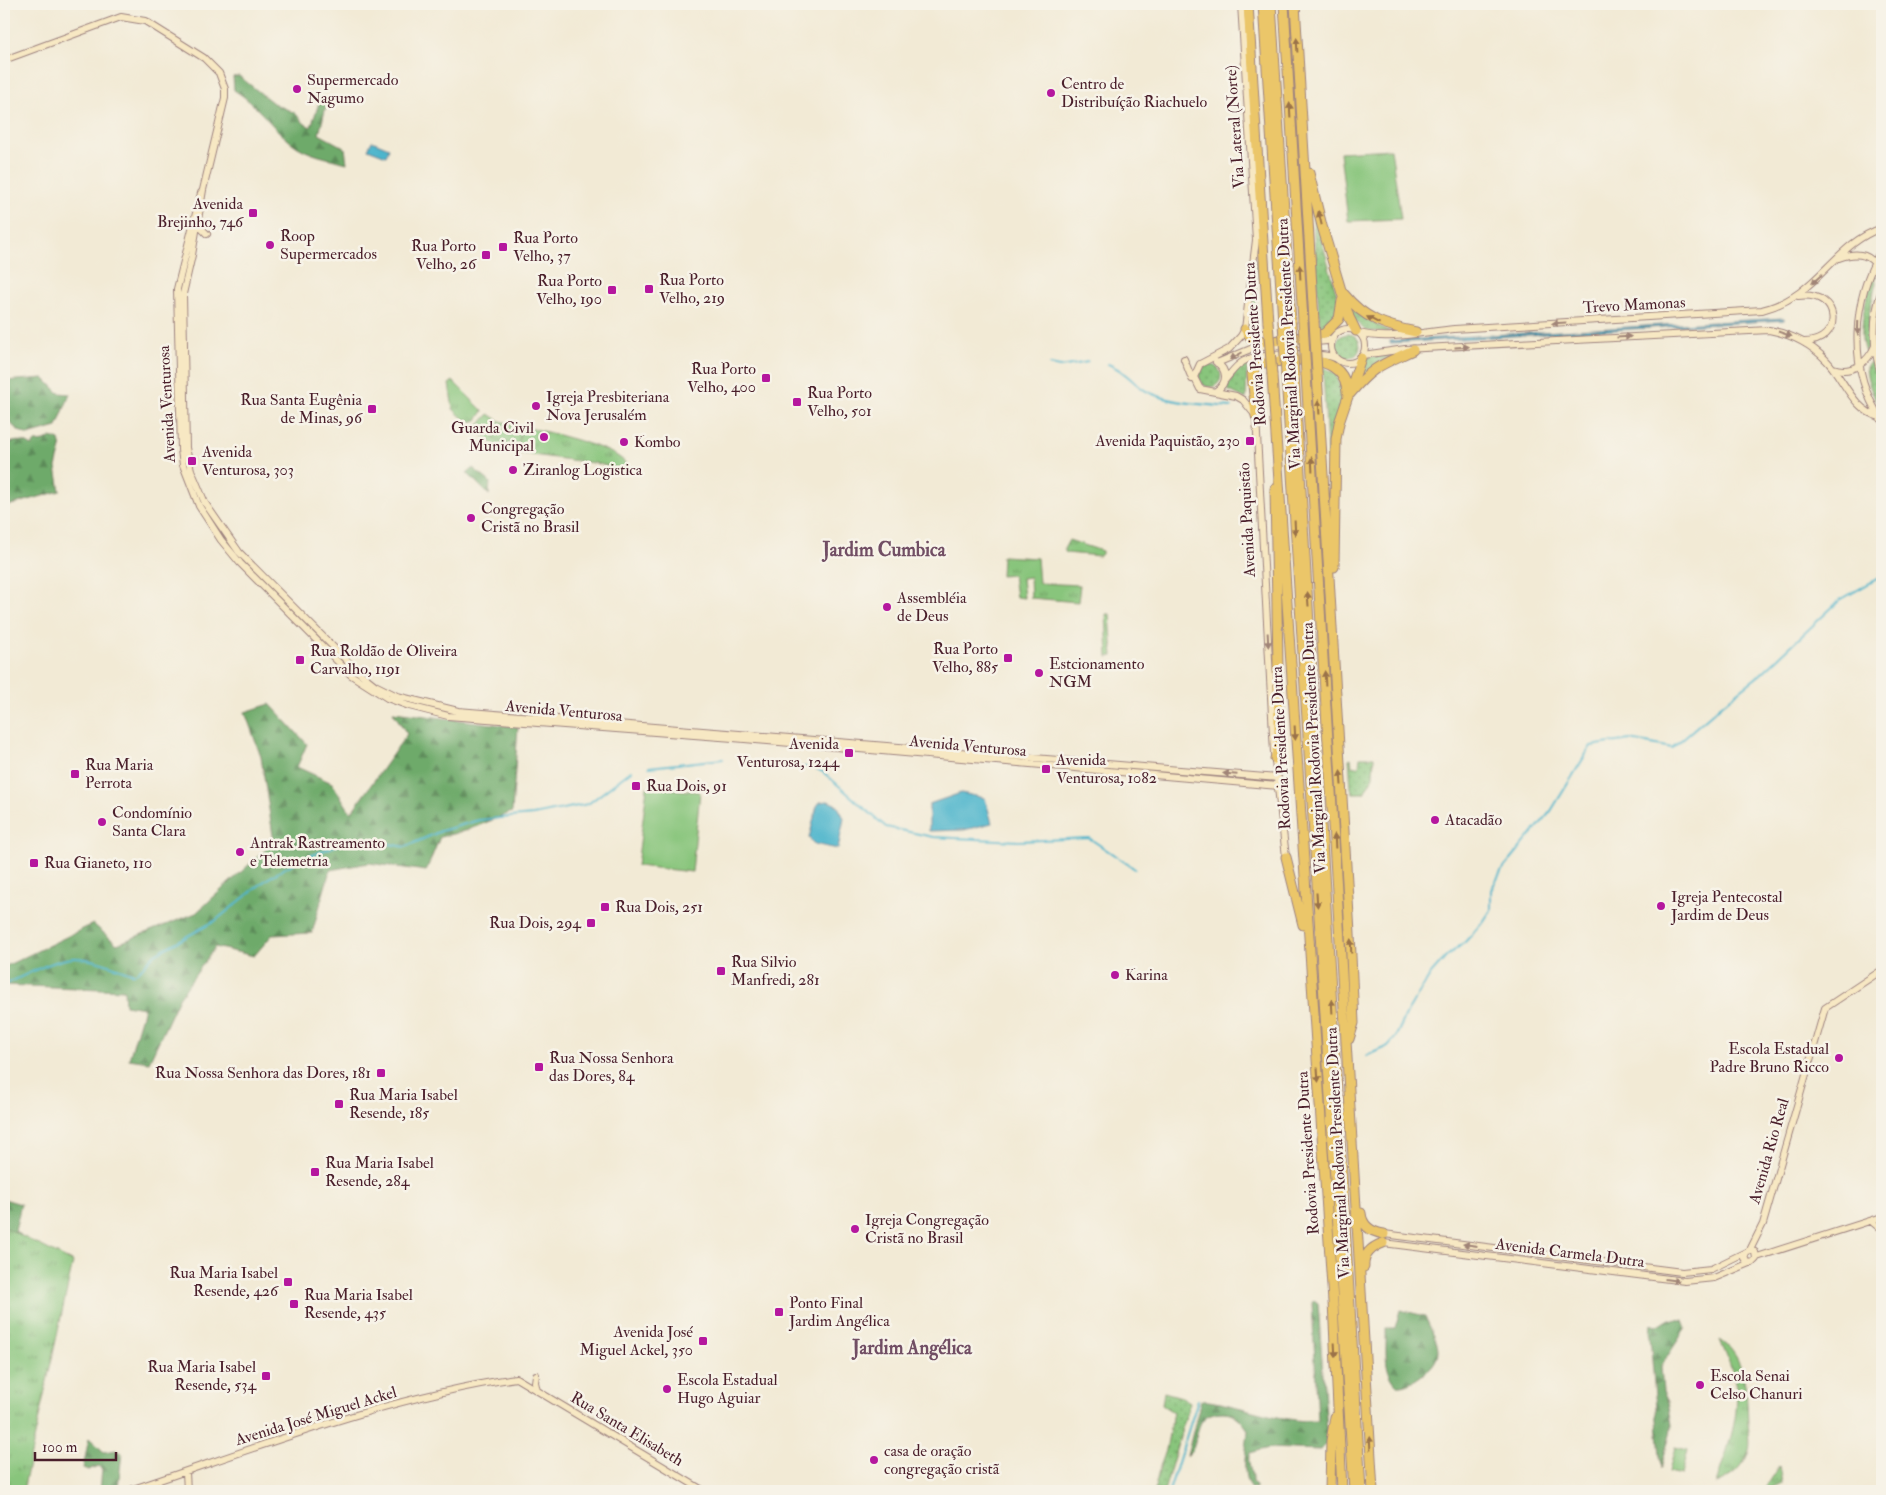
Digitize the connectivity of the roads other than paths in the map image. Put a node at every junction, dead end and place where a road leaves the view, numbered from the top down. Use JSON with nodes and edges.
{"nodes":[{"id":1,"x":1242,"y":4,"type":"edge"},
{"id":2,"x":1248,"y":4,"type":"edge"},
{"id":3,"x":1263,"y":4,"type":"edge"},
{"id":4,"x":1271,"y":4,"type":"edge"},
{"id":5,"x":1284,"y":4,"type":"edge"},
{"id":6,"x":1295,"y":4,"type":"edge"},
{"id":7,"x":4,"y":60,"type":"edge"},
{"id":8,"x":1303,"y":147,"type":"junction"},
{"id":9,"x":203,"y":190,"type":"junction"},
{"id":10,"x":198,"y":225,"type":"junction"},
{"id":11,"x":1882,"y":228,"type":"edge"},
{"id":12,"x":207,"y":234,"type":"dead end"},
{"id":13,"x":1882,"y":249,"type":"edge"},
{"id":14,"x":1837,"y":259,"type":"junction"},
{"id":15,"x":1874,"y":263,"type":"junction"},
{"id":16,"x":1340,"y":290,"type":"junction"},
{"id":17,"x":1882,"y":291,"type":"edge"},
{"id":18,"x":1796,"y":296,"type":"junction"},
{"id":19,"x":1287,"y":322,"type":"junction"},
{"id":20,"x":1245,"y":329,"type":"junction"},
{"id":21,"x":1357,"y":332,"type":"junction"},
{"id":22,"x":1416,"y":332,"type":"junction"},
{"id":23,"x":1334,"y":337,"type":"junction"},
{"id":24,"x":1803,"y":342,"type":"junction"},
{"id":25,"x":1876,"y":345,"type":"junction"},
{"id":26,"x":1413,"y":350,"type":"junction"},
{"id":27,"x":1362,"y":357,"type":"junction"},
{"id":28,"x":1335,"y":358,"type":"junction"},
{"id":29,"x":1184,"y":359,"type":"dead end"},
{"id":30,"x":1208,"y":361,"type":"junction"},
{"id":31,"x":1217,"y":363,"type":"junction"},
{"id":32,"x":1860,"y":365,"type":"junction"},
{"id":33,"x":1833,"y":368,"type":"junction"},
{"id":34,"x":1290,"y":374,"type":"junction"},
{"id":35,"x":1882,"y":376,"type":"edge"},
{"id":36,"x":1225,"y":380,"type":"junction"},
{"id":37,"x":1195,"y":382,"type":"junction"},
{"id":38,"x":1216,"y":391,"type":"junction"},
{"id":39,"x":1347,"y":398,"type":"junction"},
{"id":40,"x":1256,"y":416,"type":"junction"},
{"id":41,"x":1881,"y":418,"type":"edge"},
{"id":42,"x":1279,"y":457,"type":"junction"},
{"id":43,"x":1330,"y":594,"type":"junction"},
{"id":44,"x":1276,"y":759,"type":"junction"},
{"id":45,"x":1278,"y":778,"type":"junction"},
{"id":46,"x":1279,"y":786,"type":"junction"},
{"id":47,"x":1286,"y":857,"type":"joint"},
{"id":48,"x":1308,"y":946,"type":"junction"},
{"id":49,"x":1882,"y":970,"type":"edge"},
{"id":50,"x":1347,"y":1046,"type":"junction"},
{"id":51,"x":1354,"y":1162,"type":"junction"},
{"id":52,"x":1882,"y":1217,"type":"edge"},
{"id":53,"x":1871,"y":1221,"type":"junction"},
{"id":54,"x":1882,"y":1230,"type":"edge"},
{"id":55,"x":1384,"y":1238,"type":"junction"},
{"id":56,"x":1748,"y":1251,"type":"junction"},
{"id":57,"x":1757,"y":1257,"type":"junction"},
{"id":58,"x":1750,"y":1263,"type":"junction"},
{"id":59,"x":1363,"y":1314,"type":"junction"},
{"id":60,"x":536,"y":1375,"type":"dead end"},
{"id":61,"x":516,"y":1378,"type":"joint"},
{"id":62,"x":537,"y":1391,"type":"junction"},
{"id":63,"x":1338,"y":1405,"type":"junction"},
{"id":64,"x":186,"y":1472,"type":"junction"},
{"id":65,"x":127,"y":1491,"type":"edge"},
{"id":66,"x":188,"y":1491,"type":"edge"},
{"id":67,"x":704,"y":1491,"type":"edge"},
{"id":68,"x":1330,"y":1491,"type":"edge"},
{"id":69,"x":1342,"y":1491,"type":"edge"},
{"id":70,"x":1354,"y":1491,"type":"edge"},
{"id":71,"x":1361,"y":1491,"type":"edge"},
{"id":72,"x":1373,"y":1491,"type":"edge"}],
"edges":[{"from":1,"to":20,"type":"street","name":"Via Lateral (Norte)"},
{"from":2,"to":42,"type":"highway","name":"Rodovia Presidente Dutra","bridge":true},
{"from":3,"to":19,"type":"highway","name":"Rodovia Presidente Dutra"},
{"from":4,"to":19,"type":"highway","name":"Rodovia Presidente Dutra"},
{"from":50,"to":5,"type":"highway","name":"Via Marginal Rodovia Presidente Dutra","one_way":true,"bridge":true},
{"from":8,"to":6,"type":"highway","one_way":true},
{"from":7,"to":9,"type":"street"},
{"from":16,"to":8,"type":"highway","one_way":true},
{"from":43,"to":8,"type":"highway","one_way":true,"bridge":true},
{"from":9,"to":10,"type":"street","name":"Avenida Venturosa"},
{"from":9,"to":46,"type":"street","name":"Avenida Venturosa"},
{"from":10,"to":12,"type":"street"},
{"from":45,"to":10,"type":"street","name":"Avenida Venturosa","one_way":true},
{"from":11,"to":14,"type":"street","name":"Trevo Mamonas"},
{"from":13,"to":15,"type":"street"},
{"from":14,"to":15,"type":"street"},
{"from":14,"to":18,"type":"street","name":"Trevo Mamonas","one_way":true},
{"from":15,"to":17,"type":"street"},
{"from":15,"to":32,"type":"street","one_way":true},
{"from":16,"to":20,"type":"highway"},
{"from":16,"to":21,"type":"highway"},
{"from":22,"to":16,"type":"highway","one_way":true},
{"from":17,"to":25,"type":"street"},
{"from":18,"to":22,"type":"street","name":"Trevo Mamonas","one_way":true},
{"from":18,"to":24,"type":"street"},
{"from":19,"to":34,"type":"highway","name":"Rodovia Presidente Dutra","bridge":true},
{"from":20,"to":30,"type":"street"},
{"from":21,"to":22,"type":"street","name":"Trevo Mamonas"},
{"from":21,"to":23,"type":"street"},
{"from":21,"to":27,"type":"street"},
{"from":23,"to":28,"type":"street"},
{"from":23,"to":31,"type":"street","one_way":true},
{"from":26,"to":24,"type":"street","name":"Trevo Mamonas","one_way":true},
{"from":24,"to":33,"type":"street","name":"Trevo Mamonas"},
{"from":25,"to":32,"type":"street"},
{"from":25,"to":35,"type":"street"},
{"from":26,"to":27,"type":"street","name":"Trevo Mamonas"},
{"from":26,"to":39,"type":"highway"},
{"from":27,"to":28,"type":"street"},
{"from":27,"to":39,"type":"highway"},
{"from":28,"to":36,"type":"street"},
{"from":29,"to":37,"type":"street"},
{"from":30,"to":31,"type":"street"},
{"from":30,"to":37,"type":"street"},
{"from":31,"to":36,"type":"street"},
{"from":32,"to":33,"type":"street"},
{"from":32,"to":41,"type":"street"},
{"from":33,"to":41,"type":"street","name":"Trevo Mamonas"},
{"from":34,"to":70,"type":"highway","name":"Rodovia Presidente Dutra","one_way":true},
{"from":71,"to":34,"type":"highway","name":"Rodovia Presidente Dutra","one_way":true},
{"from":36,"to":38,"type":"street"},
{"from":37,"to":38,"type":"street"},
{"from":38,"to":40,"type":"street"},
{"from":39,"to":40,"type":"highway"},
{"from":39,"to":43,"type":"highway"},
{"from":40,"to":44,"type":"street","name":"Avenida Paquistão","one_way":true},
{"from":42,"to":44,"type":"highway"},
{"from":42,"to":48,"type":"highway","name":"Rodovia Presidente Dutra","one_way":true},
{"from":50,"to":43,"type":"highway","one_way":true},
{"from":44,"to":45,"type":"street","name":"Avenida Paquistão"},
{"from":45,"to":46,"type":"street","name":"Avenida Paquistão"},
{"from":46,"to":47,"type":"street","name":"Avenida Paquistão"},
{"from":47,"to":48,"type":"highway"},
{"from":48,"to":63,"type":"highway","name":"Rodovia Presidente Dutra","one_way":true},
{"from":49,"to":56,"type":"street","name":"Avenida Rio Real"},
{"from":50,"to":51,"type":"highway","name":"Via Marginal Rodovia Presidente Dutra"},
{"from":51,"to":55,"type":"highway"},
{"from":51,"to":59,"type":"highway","name":"Via Marginal Rodovia Presidente Dutra"},
{"from":52,"to":53,"type":"street"},
{"from":53,"to":54,"type":"street"},
{"from":53,"to":57,"type":"street"},
{"from":56,"to":55,"type":"street","name":"Avenida Carmela Dutra","one_way":true},
{"from":55,"to":58,"type":"street","name":"Avenida Carmela Dutra","one_way":true},
{"from":55,"to":59,"type":"highway"},
{"from":56,"to":57,"type":"street"},
{"from":56,"to":58,"type":"street"},
{"from":57,"to":58,"type":"street"},
{"from":72,"to":59,"type":"highway","name":"Via Marginal Rodovia Presidente Dutra","one_way":true},
{"from":60,"to":62,"type":"street"},
{"from":61,"to":62,"type":"street","name":"Rua Santa Elisabeth"},
{"from":61,"to":64,"type":"street","name":"Avenida José Miguel Ackel"},
{"from":62,"to":67,"type":"street","name":"Rua Santa Elisabeth"},
{"from":63,"to":68,"type":"highway"},
{"from":63,"to":69,"type":"highway","name":"Rodovia Presidente Dutra"},
{"from":64,"to":65,"type":"street","name":"Avenida José Miguel Ackel"},
{"from":64,"to":66,"type":"street"}]}
